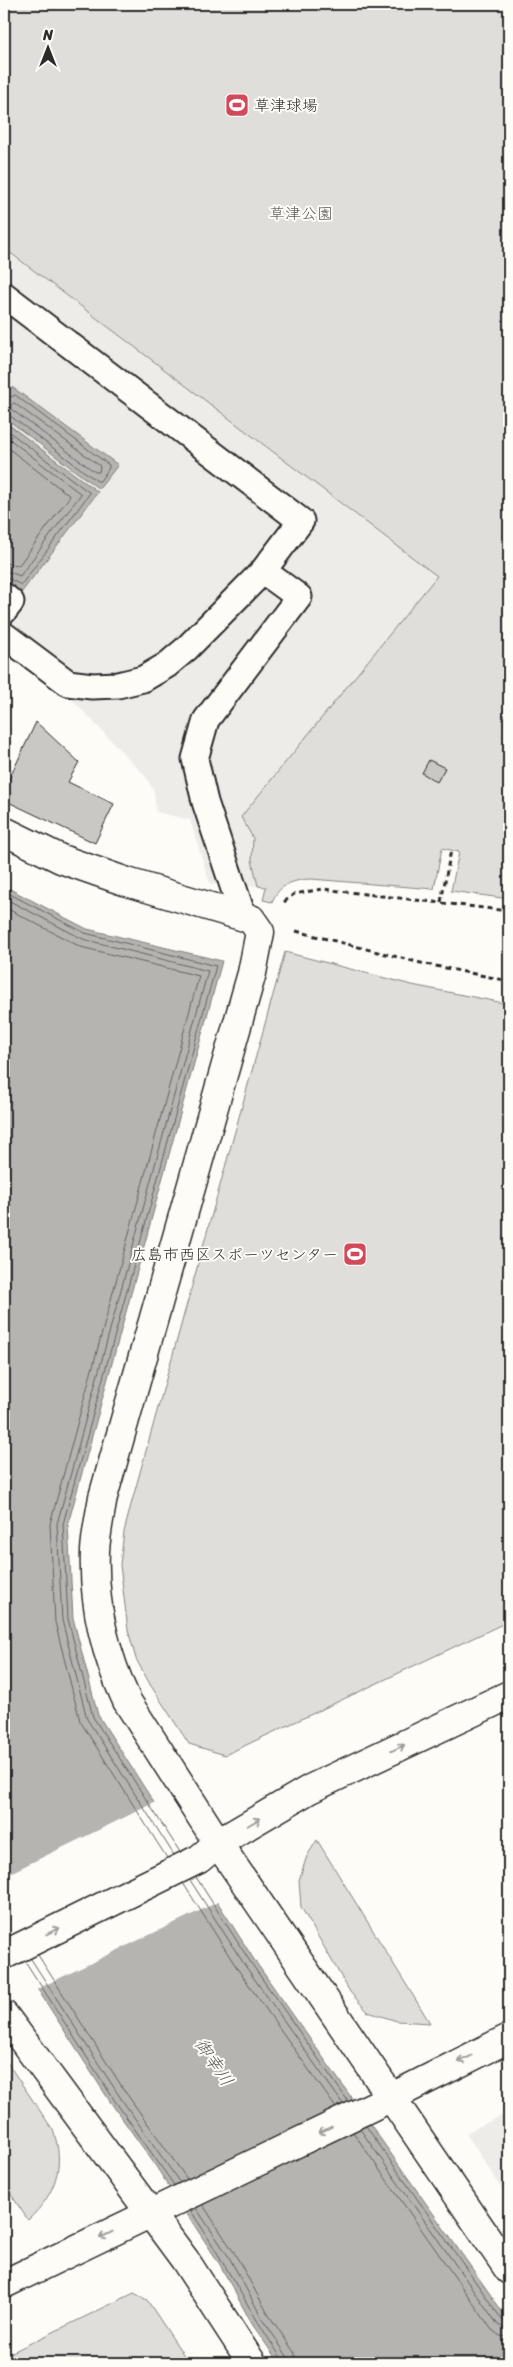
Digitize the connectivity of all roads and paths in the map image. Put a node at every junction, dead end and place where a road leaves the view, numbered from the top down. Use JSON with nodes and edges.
{"nodes":[{"id":1,"x":4,"y":296,"type":"edge"},
{"id":2,"x":263,"y":571,"type":"junction"},
{"id":3,"x":4,"y":596,"type":"edge"},
{"id":4,"x":4,"y":611,"type":"edge"},
{"id":5,"x":4,"y":635,"type":"edge"},
{"id":6,"x":4,"y":830,"type":"edge"},
{"id":7,"x":451,"y":850,"type":"dead end"},
{"id":8,"x":441,"y":902,"type":"junction"},
{"id":9,"x":509,"y":911,"type":"edge"},
{"id":10,"x":252,"y":924,"type":"junction"},
{"id":11,"x":509,"y":981,"type":"edge"},
{"id":12,"x":509,"y":1695,"type":"edge"},
{"id":13,"x":209,"y":1851,"type":"junction"},
{"id":14,"x":7,"y":1954,"type":"edge"},
{"id":15,"x":4,"y":2015,"type":"edge"},
{"id":16,"x":509,"y":2038,"type":"edge"},
{"id":17,"x":380,"y":2103,"type":"junction"},
{"id":18,"x":150,"y":2213,"type":"junction"},
{"id":19,"x":509,"y":2270,"type":"edge"},
{"id":20,"x":4,"y":2284,"type":"edge"},
{"id":21,"x":252,"y":2363,"type":"edge"}],
"edges":[{"from":1,"to":2,"type":"lane"},
{"from":2,"to":5,"type":"lane"},
{"from":2,"to":10,"type":"lane"},
{"from":3,"to":4,"type":"lane"},
{"from":6,"to":10,"type":"street"},
{"from":7,"to":8,"type":"path"},
{"from":8,"to":9,"type":"path"},
{"from":8,"to":10,"type":"path"},
{"from":10,"to":11,"type":"path"},
{"from":10,"to":13,"type":"street"},
{"from":13,"to":12,"type":"street","one_way":true},
{"from":14,"to":13,"type":"street","one_way":true},
{"from":13,"to":17,"type":"street"},
{"from":15,"to":18,"type":"street"},
{"from":16,"to":17,"type":"street","one_way":true},
{"from":17,"to":18,"type":"street","one_way":true},
{"from":17,"to":19,"type":"street"},
{"from":18,"to":20,"type":"street","one_way":true},
{"from":18,"to":21,"type":"street"}]}
